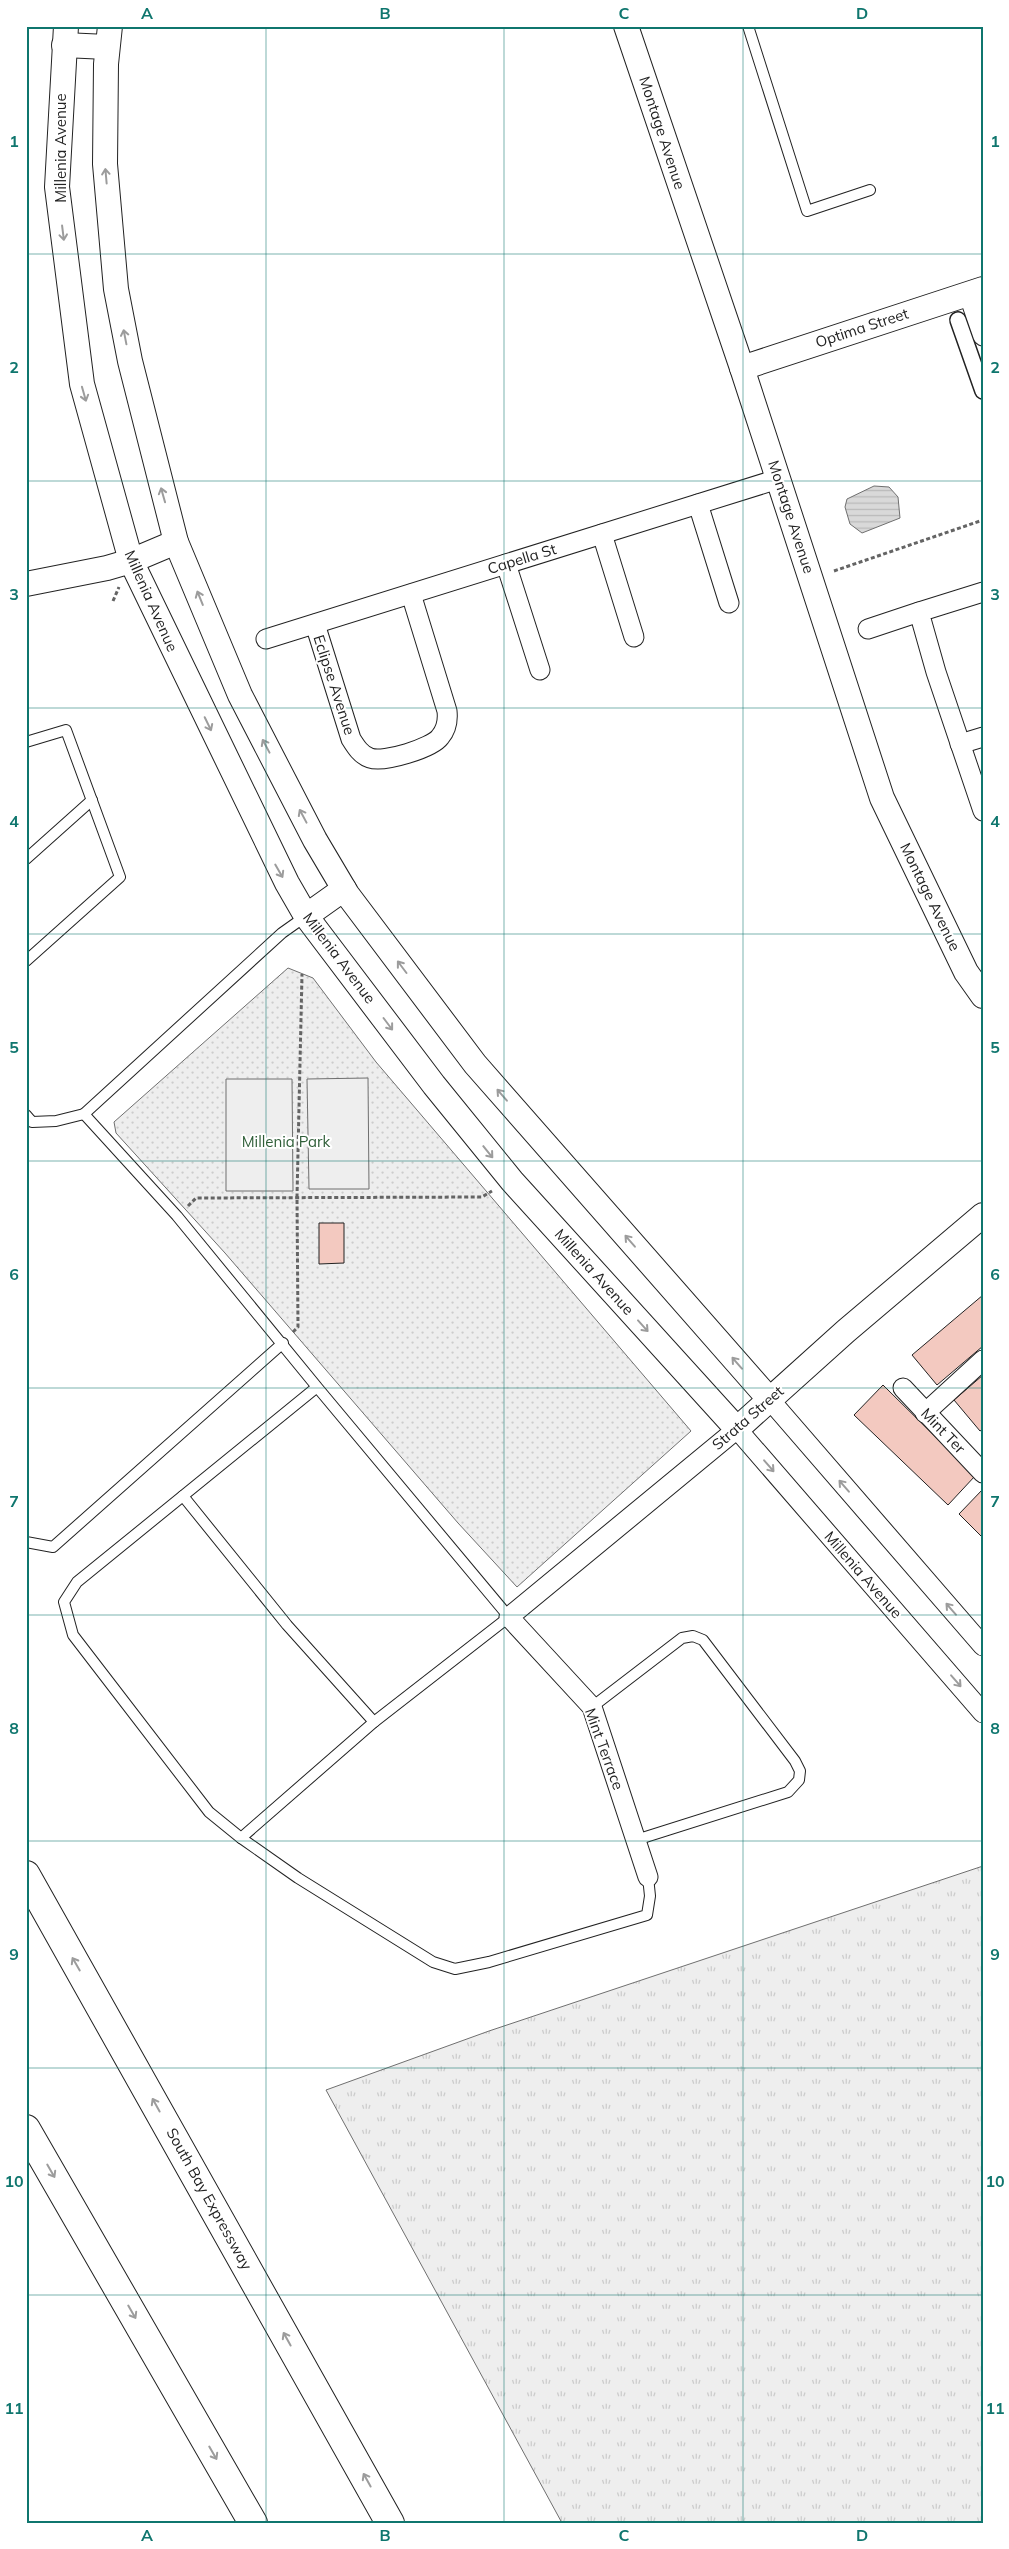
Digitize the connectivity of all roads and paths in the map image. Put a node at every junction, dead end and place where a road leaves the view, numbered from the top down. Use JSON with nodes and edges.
{"nodes":[{"id":1,"x":626,"y":26,"type":"edge"},
{"id":2,"x":748,"y":26,"type":"edge"},
{"id":3,"x":65,"y":36,"type":"edge"},
{"id":4,"x":109,"y":37,"type":"edge"},
{"id":5,"x":870,"y":190,"type":"dead end"},
{"id":6,"x":976,"y":291,"type":"edge"},
{"id":7,"x":958,"y":320,"type":"dead end"},
{"id":8,"x":983,"y":336,"type":"edge"},
{"id":9,"x":742,"y":368,"type":"junction"},
{"id":10,"x":983,"y":391,"type":"edge"},
{"id":11,"x":778,"y":479,"type":"junction"},
{"id":12,"x":698,"y":504,"type":"junction"},
{"id":13,"x":983,"y":520,"type":"edge"},
{"id":14,"x":602,"y":534,"type":"junction"},
{"id":15,"x":176,"y":542,"type":"junction"},
{"id":16,"x":131,"y":561,"type":"junction"},
{"id":17,"x":506,"y":564,"type":"junction"},
{"id":18,"x":834,"y":571,"type":"dead end"},
{"id":19,"x":26,"y":584,"type":"edge"},
{"id":20,"x":983,"y":592,"type":"edge"},
{"id":21,"x":411,"y":594,"type":"junction"},
{"id":22,"x":729,"y":603,"type":"dead end"},
{"id":23,"x":919,"y":612,"type":"junction"},
{"id":24,"x":315,"y":624,"type":"junction"},
{"id":25,"x":868,"y":629,"type":"dead end"},
{"id":26,"x":634,"y":637,"type":"dead end"},
{"id":27,"x":266,"y":639,"type":"dead end"},
{"id":28,"x":540,"y":670,"type":"dead end"},
{"id":29,"x":983,"y":737,"type":"edge"},
{"id":30,"x":26,"y":742,"type":"edge"},
{"id":31,"x":960,"y":744,"type":"junction"},
{"id":32,"x":92,"y":800,"type":"junction"},
{"id":33,"x":983,"y":811,"type":"edge"},
{"id":34,"x":26,"y":859,"type":"edge"},
{"id":35,"x":344,"y":889,"type":"junction"},
{"id":36,"x":306,"y":916,"type":"junction"},
{"id":37,"x":26,"y":961,"type":"edge"},
{"id":38,"x":302,"y":974,"type":"dead end"},
{"id":39,"x":983,"y":996,"type":"edge"},
{"id":40,"x":84,"y":1114,"type":"junction"},
{"id":41,"x":26,"y":1115,"type":"edge"},
{"id":42,"x":512,"y":1181,"type":"junction"},
{"id":43,"x":297,"y":1197,"type":"junction"},
{"id":44,"x":983,"y":1215,"type":"edge"},
{"id":45,"x":177,"y":1216,"type":"junction"},
{"id":46,"x":283,"y":1343,"type":"junction"},
{"id":47,"x":983,"y":1360,"type":"edge"},
{"id":48,"x":317,"y":1387,"type":"junction"},
{"id":49,"x":903,"y":1388,"type":"dead end"},
{"id":50,"x":770,"y":1400,"type":"junction"},
{"id":51,"x":925,"y":1413,"type":"junction"},
{"id":52,"x":737,"y":1429,"type":"junction"},
{"id":53,"x":983,"y":1473,"type":"edge"},
{"id":54,"x":183,"y":1496,"type":"junction"},
{"id":55,"x":26,"y":1542,"type":"edge"},
{"id":56,"x":509,"y":1617,"type":"junction"},
{"id":57,"x":983,"y":1646,"type":"edge"},
{"id":58,"x":592,"y":1707,"type":"junction"},
{"id":59,"x":983,"y":1713,"type":"edge"},
{"id":60,"x":374,"y":1722,"type":"junction"},
{"id":61,"x":241,"y":1838,"type":"junction"},
{"id":62,"x":636,"y":1840,"type":"junction"},
{"id":63,"x":26,"y":1876,"type":"edge"},
{"id":64,"x":648,"y":1877,"type":"joint"},
{"id":65,"x":26,"y":2129,"type":"edge"},
{"id":66,"x":253,"y":2523,"type":"edge"},
{"id":67,"x":390,"y":2523,"type":"edge"}],
"edges":[{"from":1,"to":9,"type":"street","name":"Montage Avenue"},
{"from":2,"to":5,"type":"lane"},
{"from":3,"to":4,"type":"street"},
{"from":3,"to":16,"type":"street","name":"Millenia Avenue","one_way":true},
{"from":15,"to":4,"type":"street","one_way":true},
{"from":6,"to":8,"type":"street"},
{"from":6,"to":9,"type":"street","name":"Optima Street"},
{"from":7,"to":10,"type":"street"},
{"from":9,"to":11,"type":"street","name":"Montage Avenue"},
{"from":11,"to":12,"type":"street","name":"Capella St"},
{"from":11,"to":39,"type":"street","name":"Montage Avenue"},
{"from":12,"to":14,"type":"street","name":"Capella St"},
{"from":12,"to":22,"type":"street"},
{"from":13,"to":18,"type":"path"},
{"from":14,"to":17,"type":"street","name":"Capella St"},
{"from":14,"to":26,"type":"street"},
{"from":15,"to":16,"type":"street"},
{"from":35,"to":15,"type":"street","one_way":true},
{"from":16,"to":19,"type":"street"},
{"from":16,"to":36,"type":"street","name":"Millenia Avenue","one_way":true},
{"from":17,"to":21,"type":"street","name":"Capella St"},
{"from":17,"to":28,"type":"street"},
{"from":20,"to":23,"type":"street"},
{"from":21,"to":24,"type":"street","name":"Capella St"},
{"from":21,"to":24,"type":"street","name":"Eclipse Avenue"},
{"from":23,"to":25,"type":"street"},
{"from":23,"to":31,"type":"street"},
{"from":24,"to":27,"type":"street","name":"Capella St"},
{"from":29,"to":31,"type":"street"},
{"from":30,"to":32,"type":"lane"},
{"from":31,"to":33,"type":"street"},
{"from":32,"to":34,"type":"lane"},
{"from":32,"to":37,"type":"lane"},
{"from":35,"to":36,"type":"street"},
{"from":50,"to":35,"type":"street","one_way":true},
{"from":36,"to":40,"type":"lane"},
{"from":36,"to":42,"type":"street","name":"Millenia Avenue","one_way":true},
{"from":38,"to":43,"type":"path"},
{"from":40,"to":41,"type":"lane"},
{"from":40,"to":45,"type":"lane"},
{"from":42,"to":43,"type":"path"},
{"from":42,"to":52,"type":"street","name":"Millenia Avenue","one_way":true},
{"from":43,"to":45,"type":"path"},
{"from":43,"to":46,"type":"path"},
{"from":44,"to":50,"type":"street","name":"Strata Street"},
{"from":45,"to":46,"type":"lane"},
{"from":46,"to":48,"type":"lane"},
{"from":46,"to":55,"type":"lane"},
{"from":47,"to":51,"type":"street"},
{"from":48,"to":54,"type":"lane"},
{"from":48,"to":56,"type":"lane"},
{"from":49,"to":51,"type":"street","name":"Mint Ter"},
{"from":50,"to":52,"type":"street","name":"Strata Street"},
{"from":57,"to":50,"type":"street","one_way":true},
{"from":51,"to":53,"type":"street","name":"Mint Ter"},
{"from":52,"to":56,"type":"street","name":"Strata Street"},
{"from":52,"to":59,"type":"street","name":"Millenia Avenue","one_way":true},
{"from":54,"to":60,"type":"lane"},
{"from":54,"to":61,"type":"lane"},
{"from":56,"to":58,"type":"street","name":"Mint Terrace"},
{"from":56,"to":60,"type":"lane"},
{"from":58,"to":62,"type":"street","name":"Mint Terrace"},
{"from":58,"to":62,"type":"lane"},
{"from":60,"to":61,"type":"lane"},
{"from":61,"to":64,"type":"lane"},
{"from":62,"to":64,"type":"street","name":"Mint Terrace"},
{"from":67,"to":63,"type":"highway","name":"South Bay Expressway","one_way":true},
{"from":65,"to":66,"type":"highway","one_way":true}]}
